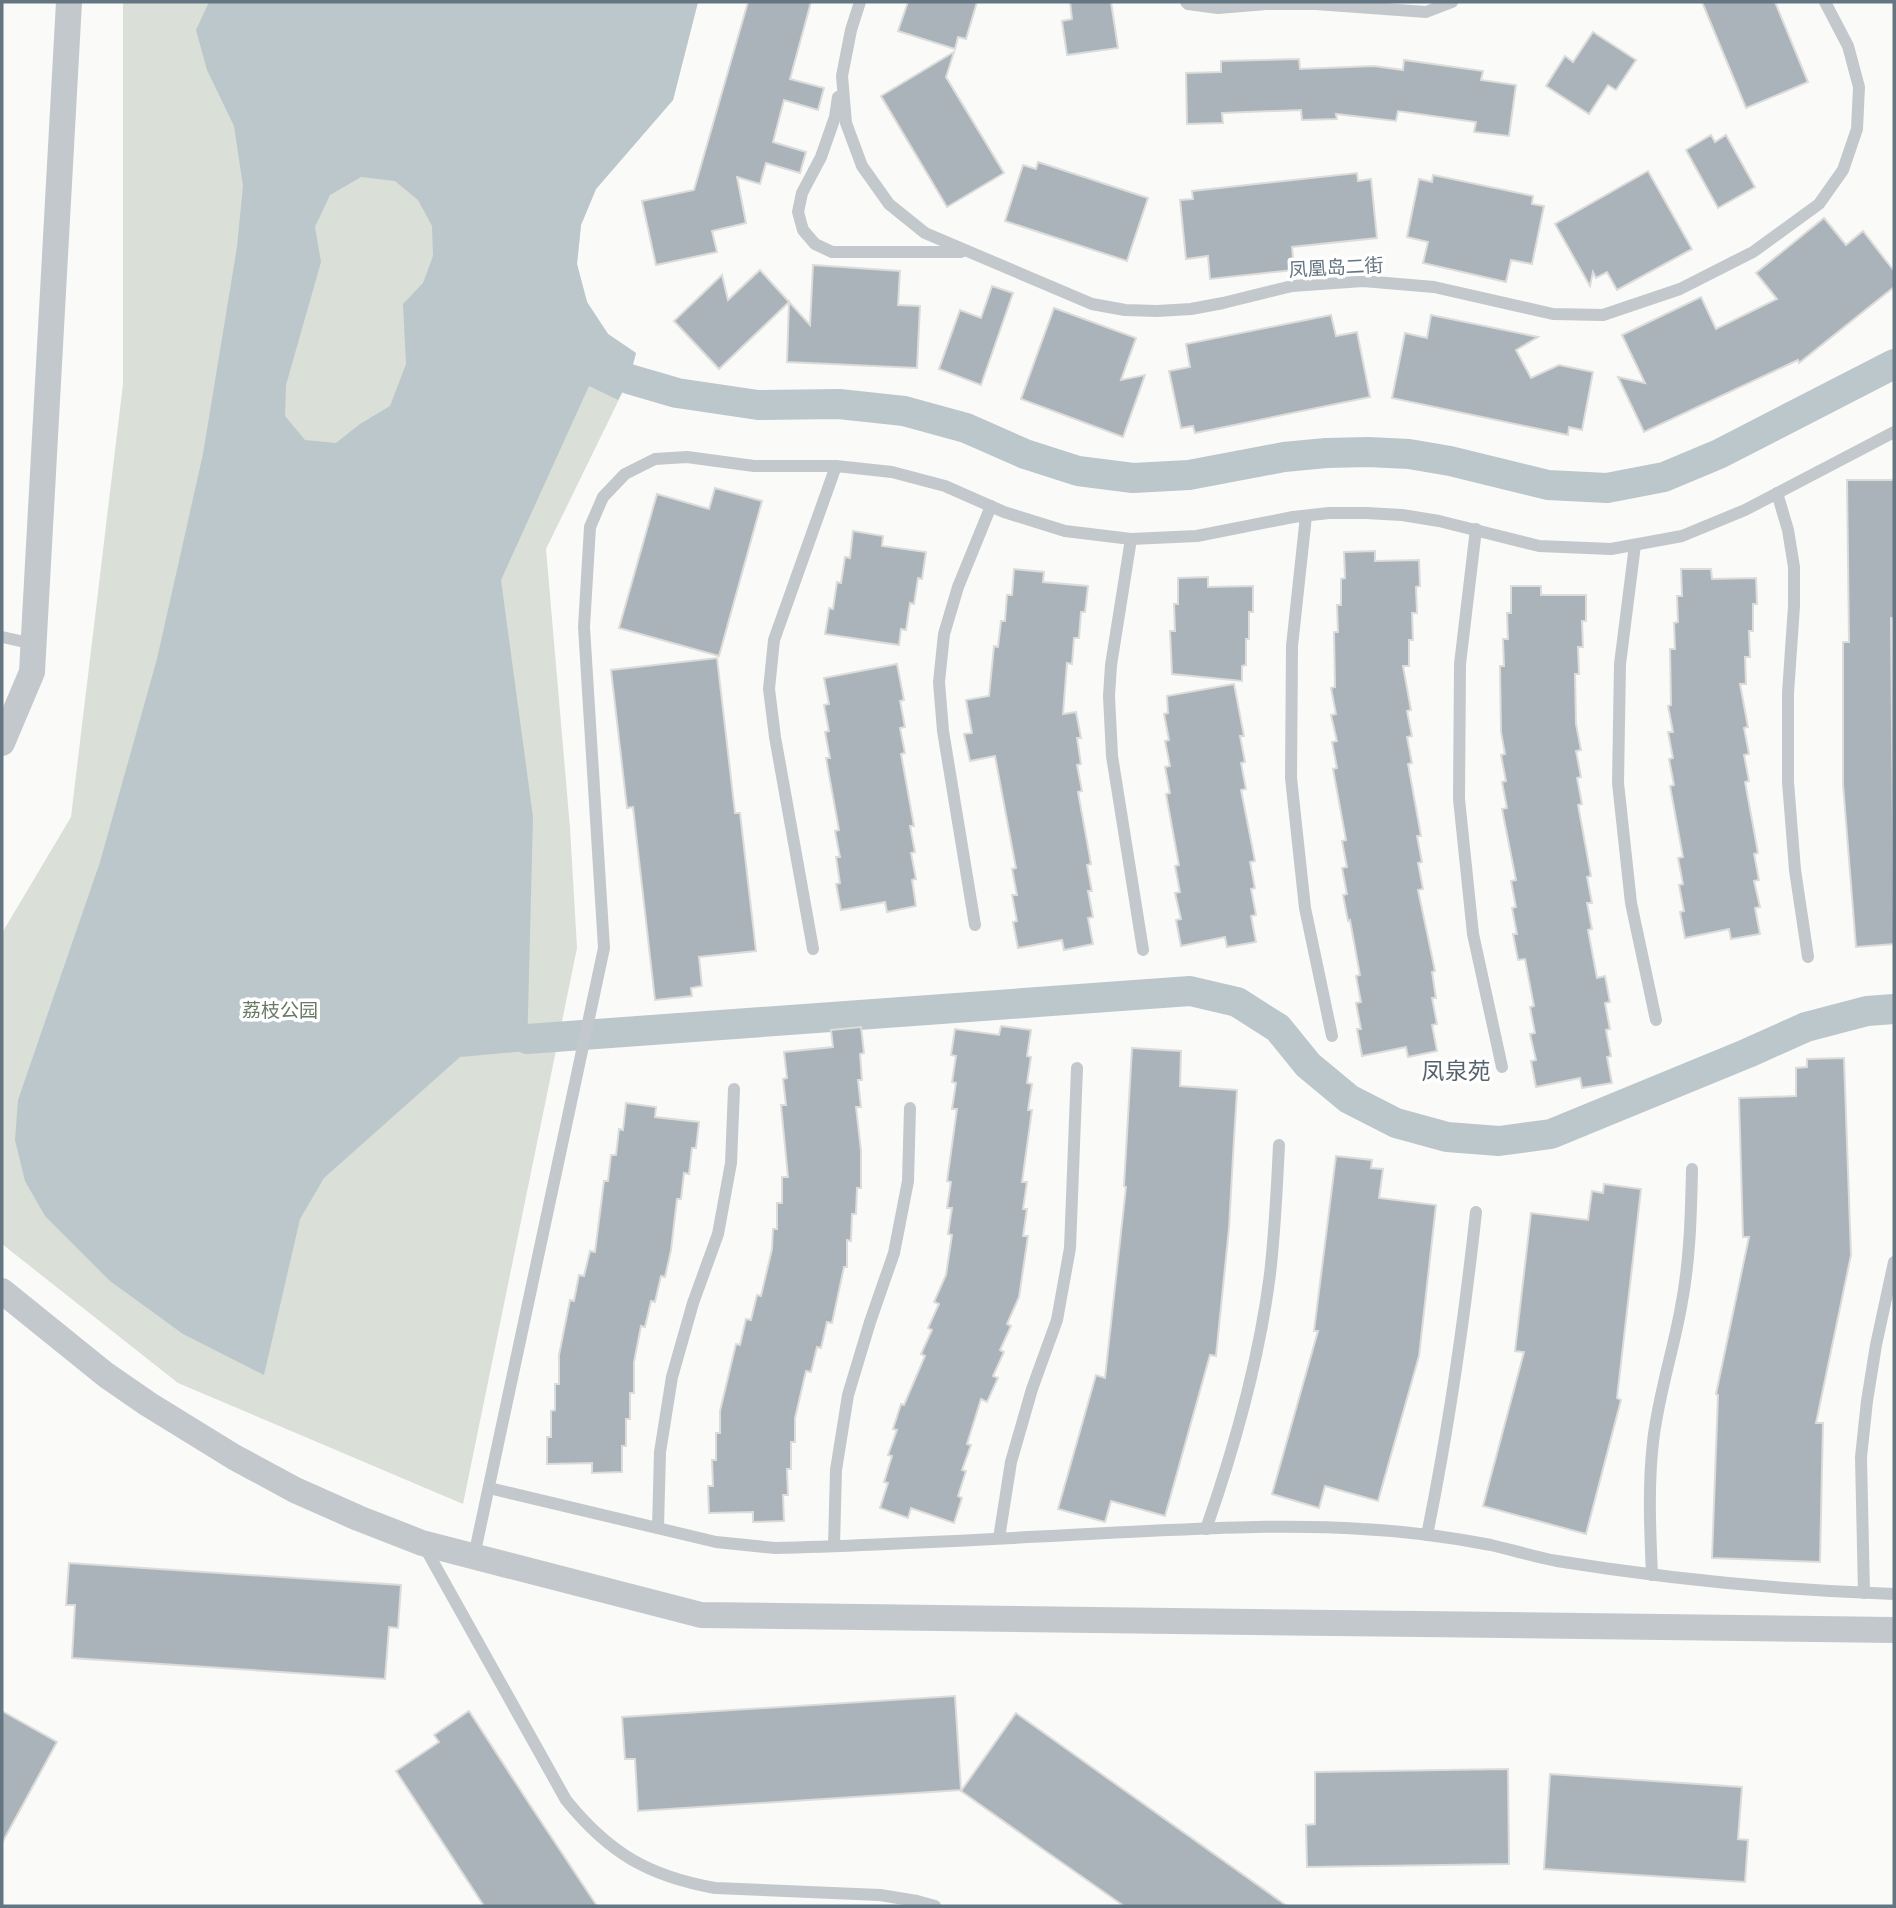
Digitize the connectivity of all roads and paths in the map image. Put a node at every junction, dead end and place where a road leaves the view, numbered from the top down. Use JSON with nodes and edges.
{"nodes":[{"id":1,"x":69,"y":2,"type":"edge"},
{"id":2,"x":860,"y":2,"type":"edge"},
{"id":3,"x":1186,"y":2,"type":"edge"},
{"id":4,"x":1452,"y":2,"type":"edge"},
{"id":5,"x":1825,"y":2,"type":"edge"},
{"id":6,"x":842,"y":76,"type":"junction"},
{"id":7,"x":968,"y":251,"type":"junction"},
{"id":8,"x":1894,"y":432,"type":"edge"},
{"id":9,"x":836,"y":466,"type":"junction"},
{"id":10,"x":1777,"y":493,"type":"junction"},
{"id":11,"x":991,"y":506,"type":"junction"},
{"id":12,"x":1306,"y":516,"type":"junction"},
{"id":13,"x":1476,"y":529,"type":"junction"},
{"id":14,"x":1131,"y":539,"type":"junction"},
{"id":15,"x":1635,"y":545,"type":"junction"},
{"id":16,"x":2,"y":637,"type":"edge"},
{"id":17,"x":34,"y":644,"type":"junction"},
{"id":18,"x":2,"y":743,"type":"edge"},
{"id":19,"x":975,"y":925,"type":"dead end"},
{"id":20,"x":813,"y":949,"type":"dead end"},
{"id":21,"x":1143,"y":950,"type":"dead end"},
{"id":22,"x":1808,"y":957,"type":"dead end"},
{"id":23,"x":1656,"y":1020,"type":"dead end"},
{"id":24,"x":1332,"y":1037,"type":"dead end"},
{"id":25,"x":1502,"y":1067,"type":"dead end"},
{"id":26,"x":1077,"y":1068,"type":"dead end"},
{"id":27,"x":734,"y":1089,"type":"dead end"},
{"id":28,"x":910,"y":1108,"type":"dead end"},
{"id":29,"x":1279,"y":1145,"type":"dead end"},
{"id":30,"x":1692,"y":1169,"type":"dead end"},
{"id":31,"x":1476,"y":1212,"type":"dead end"},
{"id":32,"x":1894,"y":1262,"type":"edge"},
{"id":33,"x":2,"y":1291,"type":"edge"},
{"id":34,"x":489,"y":1488,"type":"junction"},
{"id":35,"x":658,"y":1528,"type":"junction"},
{"id":36,"x":1206,"y":1529,"type":"junction"},
{"id":37,"x":1427,"y":1535,"type":"junction"},
{"id":38,"x":999,"y":1538,"type":"junction"},
{"id":39,"x":422,"y":1543,"type":"junction"},
{"id":40,"x":834,"y":1546,"type":"junction"},
{"id":41,"x":474,"y":1556,"type":"junction"},
{"id":42,"x":1652,"y":1575,"type":"junction"},
{"id":43,"x":1864,"y":1593,"type":"junction"},
{"id":44,"x":1894,"y":1594,"type":"edge"},
{"id":45,"x":1894,"y":1630,"type":"edge"},
{"id":46,"x":935,"y":1906,"type":"edge"}],
"edges":[{"from":1,"to":17,"type":"street"},
{"from":2,"to":6,"type":"lane","name":"凤凰岛二街"},
{"from":3,"to":4,"type":"lane"},
{"from":5,"to":7,"type":"lane","name":"凤凰岛二街"},
{"from":6,"to":7,"type":"lane","name":"凤凰岛二街"},
{"from":6,"to":7,"type":"lane"},
{"from":8,"to":10,"type":"lane"},
{"from":9,"to":11,"type":"lane"},
{"from":9,"to":20,"type":"lane"},
{"from":9,"to":34,"type":"lane"},
{"from":10,"to":15,"type":"lane"},
{"from":10,"to":22,"type":"lane"},
{"from":11,"to":14,"type":"lane"},
{"from":11,"to":19,"type":"lane"},
{"from":12,"to":13,"type":"lane"},
{"from":12,"to":14,"type":"lane"},
{"from":12,"to":24,"type":"lane"},
{"from":13,"to":15,"type":"lane"},
{"from":13,"to":25,"type":"lane"},
{"from":14,"to":21,"type":"lane"},
{"from":15,"to":23,"type":"lane"},
{"from":16,"to":17,"type":"lane"},
{"from":17,"to":18,"type":"street"},
{"from":26,"to":38,"type":"lane"},
{"from":27,"to":35,"type":"lane"},
{"from":28,"to":40,"type":"lane"},
{"from":29,"to":36,"type":"lane"},
{"from":30,"to":42,"type":"lane"},
{"from":31,"to":37,"type":"lane"},
{"from":32,"to":43,"type":"lane"},
{"from":33,"to":39,"type":"street"},
{"from":34,"to":35,"type":"lane"},
{"from":34,"to":41,"type":"lane"},
{"from":35,"to":40,"type":"lane"},
{"from":36,"to":37,"type":"lane"},
{"from":36,"to":38,"type":"lane"},
{"from":37,"to":42,"type":"lane"},
{"from":38,"to":40,"type":"lane"},
{"from":39,"to":41,"type":"street"},
{"from":39,"to":46,"type":"lane"},
{"from":41,"to":45,"type":"street"},
{"from":42,"to":43,"type":"lane"},
{"from":43,"to":44,"type":"lane"}]}
